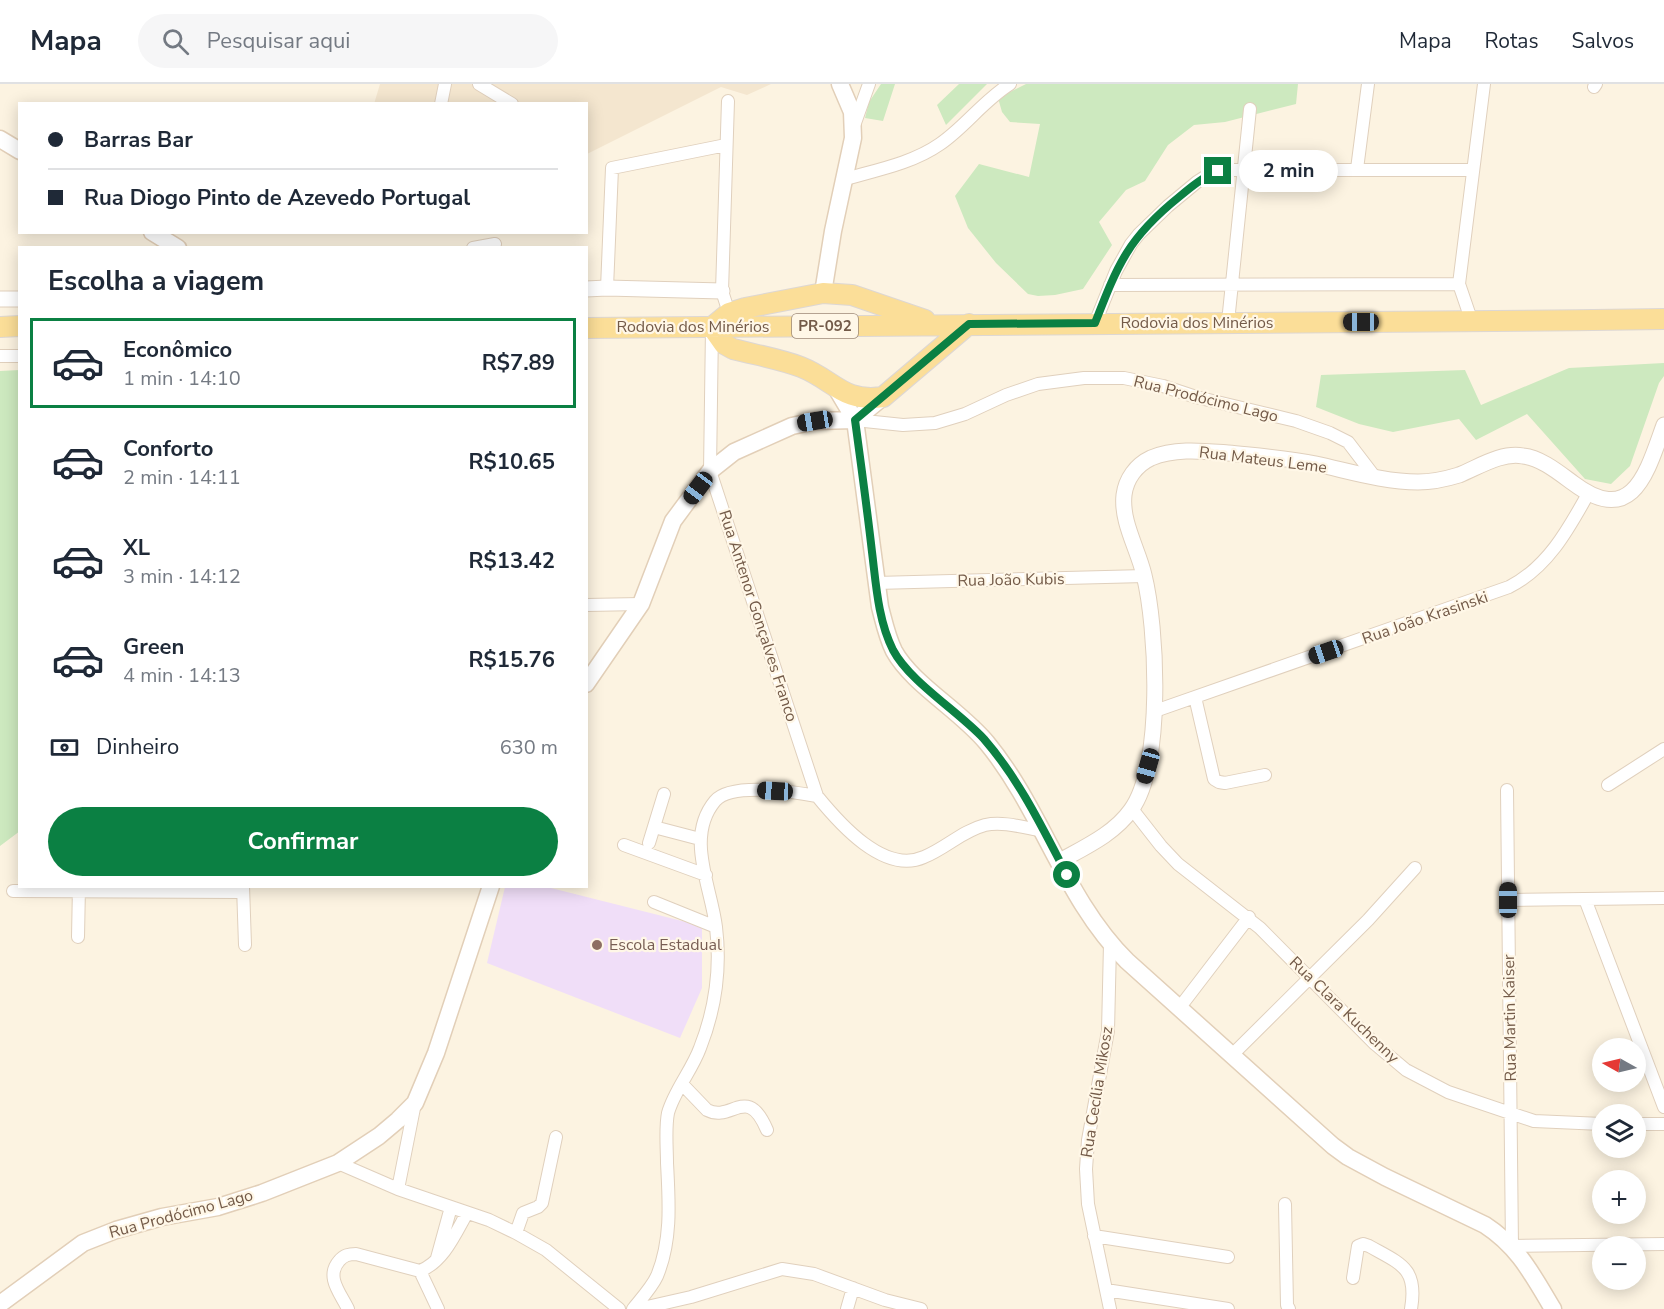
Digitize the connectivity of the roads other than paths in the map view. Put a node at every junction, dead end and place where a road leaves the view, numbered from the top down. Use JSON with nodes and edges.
{"nodes":[{"id":1,"x":445,"y":84,"type":"edge"},
{"id":2,"x":479,"y":84,"type":"edge"},
{"id":3,"x":840,"y":84,"type":"edge"},
{"id":4,"x":869,"y":84,"type":"edge"},
{"id":5,"x":1010,"y":84,"type":"edge"},
{"id":6,"x":1368,"y":84,"type":"edge"},
{"id":7,"x":1484,"y":84,"type":"edge"},
{"id":8,"x":728,"y":101,"type":"dead end"},
{"id":9,"x":441,"y":102,"type":"edge"},
{"id":10,"x":509,"y":102,"type":"edge"},
{"id":11,"x":1250,"y":109,"type":"dead end"},
{"id":12,"x":854,"y":127,"type":"junction"},
{"id":13,"x":0,"y":138,"type":"edge"},
{"id":14,"x":726,"y":145,"type":"junction"},
{"id":15,"x":18,"y":150,"type":"edge"},
{"id":16,"x":1243,"y":170,"type":"junction"},
{"id":17,"x":1357,"y":170,"type":"junction"},
{"id":18,"x":1473,"y":170,"type":"junction"},
{"id":19,"x":845,"y":179,"type":"junction"},
{"id":20,"x":156,"y":234,"type":"edge"},
{"id":21,"x":494,"y":241,"type":"edge"},
{"id":22,"x":175,"y":246,"type":"edge"},
{"id":23,"x":478,"y":246,"type":"edge"},
{"id":24,"x":1459,"y":284,"type":"junction"},
{"id":25,"x":1110,"y":285,"type":"junction"},
{"id":26,"x":1232,"y":285,"type":"junction"},
{"id":27,"x":607,"y":288,"type":"junction"},
{"id":28,"x":588,"y":289,"type":"edge"},
{"id":29,"x":722,"y":291,"type":"junction"},
{"id":30,"x":823,"y":292,"type":"junction"},
{"id":31,"x":0,"y":299,"type":"edge"},
{"id":32,"x":18,"y":299,"type":"edge"},
{"id":33,"x":729,"y":313,"type":"junction"},
{"id":34,"x":1664,"y":319,"type":"edge"},
{"id":35,"x":1228,"y":322,"type":"junction"},
{"id":36,"x":1472,"y":322,"type":"junction"},
{"id":37,"x":1095,"y":323,"type":"junction"},
{"id":38,"x":969,"y":324,"type":"junction"},
{"id":39,"x":939,"y":325,"type":"junction"},
{"id":40,"x":0,"y":327,"type":"edge"},
{"id":41,"x":712,"y":327,"type":"junction"},
{"id":42,"x":588,"y":328,"type":"edge"},
{"id":43,"x":16,"y":339,"type":"edge"},
{"id":44,"x":0,"y":356,"type":"edge"},
{"id":45,"x":836,"y":388,"type":"junction"},
{"id":46,"x":883,"y":397,"type":"junction"},
{"id":47,"x":855,"y":420,"type":"junction"},
{"id":48,"x":1664,"y":425,"type":"edge"},
{"id":49,"x":710,"y":471,"type":"junction"},
{"id":50,"x":1374,"y":476,"type":"junction"},
{"id":51,"x":1588,"y":494,"type":"junction"},
{"id":52,"x":1145,"y":576,"type":"junction"},
{"id":53,"x":876,"y":583,"type":"junction"},
{"id":54,"x":641,"y":604,"type":"junction"},
{"id":55,"x":588,"y":605,"type":"edge"},
{"id":56,"x":588,"y":681,"type":"edge"},
{"id":57,"x":1195,"y":697,"type":"junction"},
{"id":58,"x":1155,"y":711,"type":"junction"},
{"id":59,"x":1664,"y":749,"type":"edge"},
{"id":60,"x":1265,"y":775,"type":"dead end"},
{"id":61,"x":1608,"y":785,"type":"dead end"},
{"id":62,"x":1507,"y":790,"type":"dead end"},
{"id":63,"x":664,"y":794,"type":"dead end"},
{"id":64,"x":817,"y":796,"type":"junction"},
{"id":65,"x":1132,"y":809,"type":"junction"},
{"id":66,"x":654,"y":827,"type":"junction"},
{"id":67,"x":1044,"y":831,"type":"junction"},
{"id":68,"x":700,"y":839,"type":"junction"},
{"id":69,"x":649,"y":843,"type":"dead end"},
{"id":70,"x":624,"y":845,"type":"dead end"},
{"id":71,"x":1060,"y":861,"type":"junction"},
{"id":72,"x":1415,"y":868,"type":"dead end"},
{"id":73,"x":706,"y":875,"type":"junction"},
{"id":74,"x":79,"y":888,"type":"edge"},
{"id":75,"x":490,"y":888,"type":"edge"},
{"id":76,"x":243,"y":889,"type":"edge"},
{"id":77,"x":13,"y":891,"type":"dead end"},
{"id":78,"x":1664,"y":897,"type":"edge"},
{"id":79,"x":1585,"y":899,"type":"junction"},
{"id":80,"x":1508,"y":900,"type":"junction"},
{"id":81,"x":654,"y":902,"type":"dead end"},
{"id":82,"x":1249,"y":918,"type":"junction"},
{"id":83,"x":716,"y":927,"type":"junction"},
{"id":84,"x":78,"y":937,"type":"dead end"},
{"id":85,"x":1110,"y":944,"type":"junction"},
{"id":86,"x":245,"y":945,"type":"dead end"},
{"id":87,"x":1310,"y":978,"type":"junction"},
{"id":88,"x":1180,"y":1007,"type":"junction"},
{"id":89,"x":1233,"y":1054,"type":"junction"},
{"id":90,"x":682,"y":1084,"type":"junction"},
{"id":91,"x":415,"y":1103,"type":"junction"},
{"id":92,"x":1664,"y":1107,"type":"edge"},
{"id":93,"x":1511,"y":1114,"type":"junction"},
{"id":94,"x":1592,"y":1124,"type":"edge"},
{"id":95,"x":1646,"y":1124,"type":"edge"},
{"id":96,"x":1664,"y":1124,"type":"edge"},
{"id":97,"x":767,"y":1130,"type":"dead end"},
{"id":98,"x":556,"y":1137,"type":"dead end"},
{"id":99,"x":338,"y":1163,"type":"junction"},
{"id":100,"x":398,"y":1189,"type":"junction"},
{"id":101,"x":1285,"y":1203,"type":"dead end"},
{"id":102,"x":451,"y":1207,"type":"junction"},
{"id":103,"x":467,"y":1213,"type":"junction"},
{"id":104,"x":516,"y":1233,"type":"junction"},
{"id":105,"x":1094,"y":1236,"type":"junction"},
{"id":106,"x":447,"y":1238,"type":"junction"},
{"id":107,"x":1664,"y":1244,"type":"edge"},
{"id":108,"x":1512,"y":1246,"type":"junction"},
{"id":109,"x":1227,"y":1257,"type":"dead end"},
{"id":110,"x":420,"y":1271,"type":"junction"},
{"id":111,"x":1353,"y":1278,"type":"dead end"},
{"id":112,"x":853,"y":1288,"type":"junction"},
{"id":113,"x":1106,"y":1290,"type":"junction"},
{"id":114,"x":0,"y":1304,"type":"edge"},
{"id":115,"x":348,"y":1309,"type":"edge"},
{"id":116,"x":438,"y":1309,"type":"edge"},
{"id":117,"x":619,"y":1309,"type":"edge"},
{"id":118,"x":635,"y":1309,"type":"edge"},
{"id":119,"x":847,"y":1309,"type":"edge"},
{"id":120,"x":921,"y":1309,"type":"edge"},
{"id":121,"x":1110,"y":1309,"type":"edge"},
{"id":122,"x":1228,"y":1309,"type":"edge"},
{"id":123,"x":1289,"y":1309,"type":"edge"},
{"id":124,"x":1411,"y":1309,"type":"edge"},
{"id":125,"x":1553,"y":1309,"type":"edge"}],
"edges":[{"from":1,"to":9,"type":"street"},
{"from":2,"to":10,"type":"street"},
{"from":3,"to":12,"type":"main road"},
{"from":4,"to":12,"type":"street"},
{"from":5,"to":19,"type":"street"},
{"from":6,"to":17,"type":"street"},
{"from":7,"to":18,"type":"street"},
{"from":8,"to":14,"type":"street"},
{"from":11,"to":16,"type":"street"},
{"from":12,"to":19,"type":"main road"},
{"from":13,"to":15,"type":"main road"},
{"from":14,"to":27,"type":"street"},
{"from":14,"to":29,"type":"street"},
{"from":16,"to":17,"type":"street"},
{"from":16,"to":25,"type":"street"},
{"from":16,"to":26,"type":"street"},
{"from":17,"to":18,"type":"street"},
{"from":18,"to":24,"type":"street"},
{"from":19,"to":30,"type":"main road"},
{"from":20,"to":22,"type":"main road"},
{"from":21,"to":23,"type":"street"},
{"from":24,"to":26,"type":"street"},
{"from":24,"to":36,"type":"street"},
{"from":25,"to":26,"type":"street"},
{"from":25,"to":37,"type":"street"},
{"from":26,"to":35,"type":"street"},
{"from":27,"to":28,"type":"street"},
{"from":27,"to":29,"type":"street"},
{"from":29,"to":33,"type":"street"},
{"from":30,"to":33,"type":"main road"},
{"from":30,"to":39,"type":"main road"},
{"from":31,"to":32,"type":"street"},
{"from":33,"to":41,"type":"main road"},
{"from":34,"to":36,"type":"main road","name":"Rodovia dos Minérios","number":"PR-092"},
{"from":35,"to":36,"type":"main road","name":"Rodovia dos Minérios","number":"PR-092"},
{"from":35,"to":37,"type":"main road","name":"Rodovia dos Minérios","number":"PR-092"},
{"from":37,"to":38,"type":"main road","name":"Rodovia dos Minérios","number":"PR-092"},
{"from":38,"to":39,"type":"main road","name":"Rodovia dos Minérios","number":"PR-092"},
{"from":38,"to":46,"type":"main road"},
{"from":39,"to":41,"type":"main road","name":"Rodovia dos Minérios","number":"PR-092"},
{"from":40,"to":43,"type":"main road"},
{"from":41,"to":42,"type":"main road","name":"Rodovia dos Minérios","number":"PR-092"},
{"from":41,"to":45,"type":"main road"},
{"from":41,"to":49,"type":"street","name":"Rua Antenor Gonçalves Franco"},
{"from":43,"to":44,"type":"street"},
{"from":45,"to":46,"type":"main road"},
{"from":45,"to":47,"type":"main road"},
{"from":46,"to":47,"type":"main road"},
{"from":47,"to":49,"type":"main road","name":"Rua Prodócimo Lago"},
{"from":47,"to":50,"type":"street","name":"Rua Prodócimo Lago"},
{"from":47,"to":53,"type":"main road"},
{"from":48,"to":51,"type":"street","name":"Rua Mateus Leme"},
{"from":49,"to":54,"type":"main road","name":"Rua Prodócimo Lago"},
{"from":49,"to":64,"type":"street","name":"Rua Antenor Gonçalves Franco"},
{"from":50,"to":51,"type":"street","name":"Rua Mateus Leme"},
{"from":50,"to":52,"type":"street","name":"Rua Mateus Leme"},
{"from":51,"to":57,"type":"street","name":"Rua João Krasinski"},
{"from":52,"to":53,"type":"street","name":"Rua João Kubis"},
{"from":52,"to":58,"type":"street","name":"Rua Mateus Leme"},
{"from":53,"to":67,"type":"main road"},
{"from":54,"to":55,"type":"street"},
{"from":54,"to":56,"type":"main road","name":"Rua Prodócimo Lago"},
{"from":57,"to":58,"type":"street","name":"Rua João Krasinski"},
{"from":57,"to":60,"type":"street"},
{"from":58,"to":65,"type":"street","name":"Rua Mateus Leme"},
{"from":59,"to":61,"type":"street"},
{"from":62,"to":80,"type":"street","name":"Rua Martin Kaiser"},
{"from":63,"to":66,"type":"street"},
{"from":64,"to":67,"type":"street"},
{"from":64,"to":68,"type":"street"},
{"from":65,"to":71,"type":"street","name":"Rua Mateus Leme"},
{"from":65,"to":82,"type":"street","name":"Rua Clara Kuchenny"},
{"from":66,"to":68,"type":"street"},
{"from":66,"to":69,"type":"street"},
{"from":67,"to":71,"type":"main road"},
{"from":68,"to":73,"type":"street"},
{"from":70,"to":73,"type":"street"},
{"from":71,"to":85,"type":"main road"},
{"from":72,"to":87,"type":"street"},
{"from":73,"to":83,"type":"street"},
{"from":74,"to":76,"type":"street"},
{"from":74,"to":77,"type":"street"},
{"from":74,"to":84,"type":"street"},
{"from":75,"to":91,"type":"main road","name":"Rua Prodócimo Lago"},
{"from":76,"to":86,"type":"street"},
{"from":78,"to":79,"type":"street"},
{"from":79,"to":80,"type":"street"},
{"from":79,"to":92,"type":"street"},
{"from":80,"to":93,"type":"street","name":"Rua Martin Kaiser"},
{"from":81,"to":83,"type":"street"},
{"from":82,"to":87,"type":"street","name":"Rua Clara Kuchenny"},
{"from":82,"to":88,"type":"street"},
{"from":83,"to":90,"type":"street"},
{"from":85,"to":88,"type":"main road"},
{"from":85,"to":105,"type":"street","name":"Rua Cecília Mikosz"},
{"from":87,"to":89,"type":"street"},
{"from":87,"to":93,"type":"street","name":"Rua Clara Kuchenny"},
{"from":88,"to":89,"type":"main road"},
{"from":89,"to":108,"type":"main road"},
{"from":90,"to":97,"type":"street"},
{"from":90,"to":118,"type":"street"},
{"from":91,"to":99,"type":"main road","name":"Rua Prodócimo Lago"},
{"from":91,"to":100,"type":"street"},
{"from":93,"to":94,"type":"street","name":"Rua Clara Kuchenny"},
{"from":93,"to":108,"type":"street","name":"Rua Martin Kaiser"},
{"from":95,"to":96,"type":"street"},
{"from":98,"to":104,"type":"street"},
{"from":99,"to":100,"type":"street"},
{"from":99,"to":114,"type":"main road","name":"Rua Prodócimo Lago"},
{"from":100,"to":102,"type":"street"},
{"from":101,"to":123,"type":"street"},
{"from":102,"to":103,"type":"street"},
{"from":102,"to":106,"type":"street"},
{"from":103,"to":104,"type":"street"},
{"from":103,"to":106,"type":"street"},
{"from":104,"to":117,"type":"street"},
{"from":105,"to":109,"type":"street"},
{"from":105,"to":113,"type":"street","name":"Rua Cecília Mikosz"},
{"from":106,"to":110,"type":"street"},
{"from":107,"to":108,"type":"street"},
{"from":108,"to":125,"type":"main road"},
{"from":110,"to":115,"type":"street"},
{"from":110,"to":116,"type":"street"},
{"from":111,"to":124,"type":"street"},
{"from":112,"to":118,"type":"street"},
{"from":112,"to":119,"type":"street"},
{"from":112,"to":120,"type":"street"},
{"from":113,"to":121,"type":"street","name":"Rua Cecília Mikosz"},
{"from":113,"to":122,"type":"street"}]}
